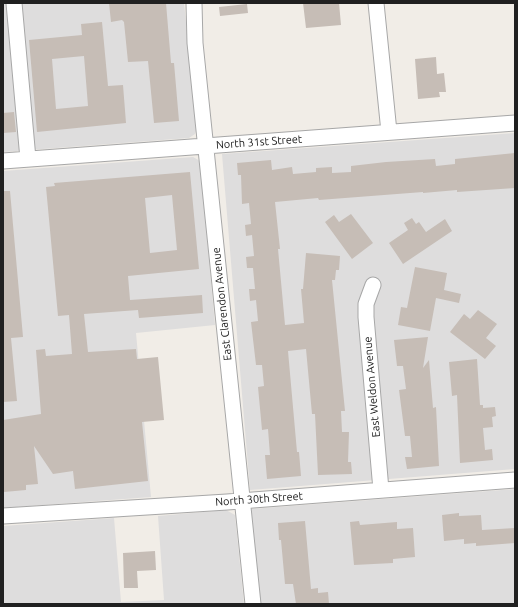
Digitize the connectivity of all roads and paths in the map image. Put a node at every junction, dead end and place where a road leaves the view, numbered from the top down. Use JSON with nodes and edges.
{"nodes":[{"id":1,"x":14,"y":3,"type":"edge"},
{"id":2,"x":194,"y":3,"type":"edge"},
{"id":3,"x":376,"y":3,"type":"edge"},
{"id":4,"x":515,"y":123,"type":"edge"},
{"id":5,"x":389,"y":132,"type":"junction"},
{"id":6,"x":206,"y":146,"type":"junction"},
{"id":7,"x":28,"y":159,"type":"junction"},
{"id":8,"x":3,"y":161,"type":"edge"},
{"id":9,"x":373,"y":285,"type":"dead end"},
{"id":10,"x":515,"y":480,"type":"edge"},
{"id":11,"x":381,"y":490,"type":"junction"},
{"id":12,"x":244,"y":500,"type":"junction"},
{"id":13,"x":3,"y":516,"type":"edge"},
{"id":14,"x":253,"y":604,"type":"edge"}],
"edges":[{"from":1,"to":7,"type":"street"},
{"from":2,"to":6,"type":"street","name":"East Clarendon Avenue"},
{"from":3,"to":5,"type":"street"},
{"from":4,"to":5,"type":"street","name":"North 31st Street"},
{"from":5,"to":6,"type":"street","name":"North 31st Street"},
{"from":6,"to":7,"type":"street","name":"North 31st Street"},
{"from":6,"to":12,"type":"street","name":"East Clarendon Avenue"},
{"from":7,"to":8,"type":"street","name":"North 31st Street"},
{"from":9,"to":11,"type":"street","name":"East Weldon Avenue"},
{"from":10,"to":11,"type":"street","name":"North 30th Street"},
{"from":11,"to":12,"type":"street","name":"North 30th Street"},
{"from":12,"to":13,"type":"street","name":"North 30th Street"},
{"from":12,"to":14,"type":"street","name":"East Clarendon Avenue"}]}
